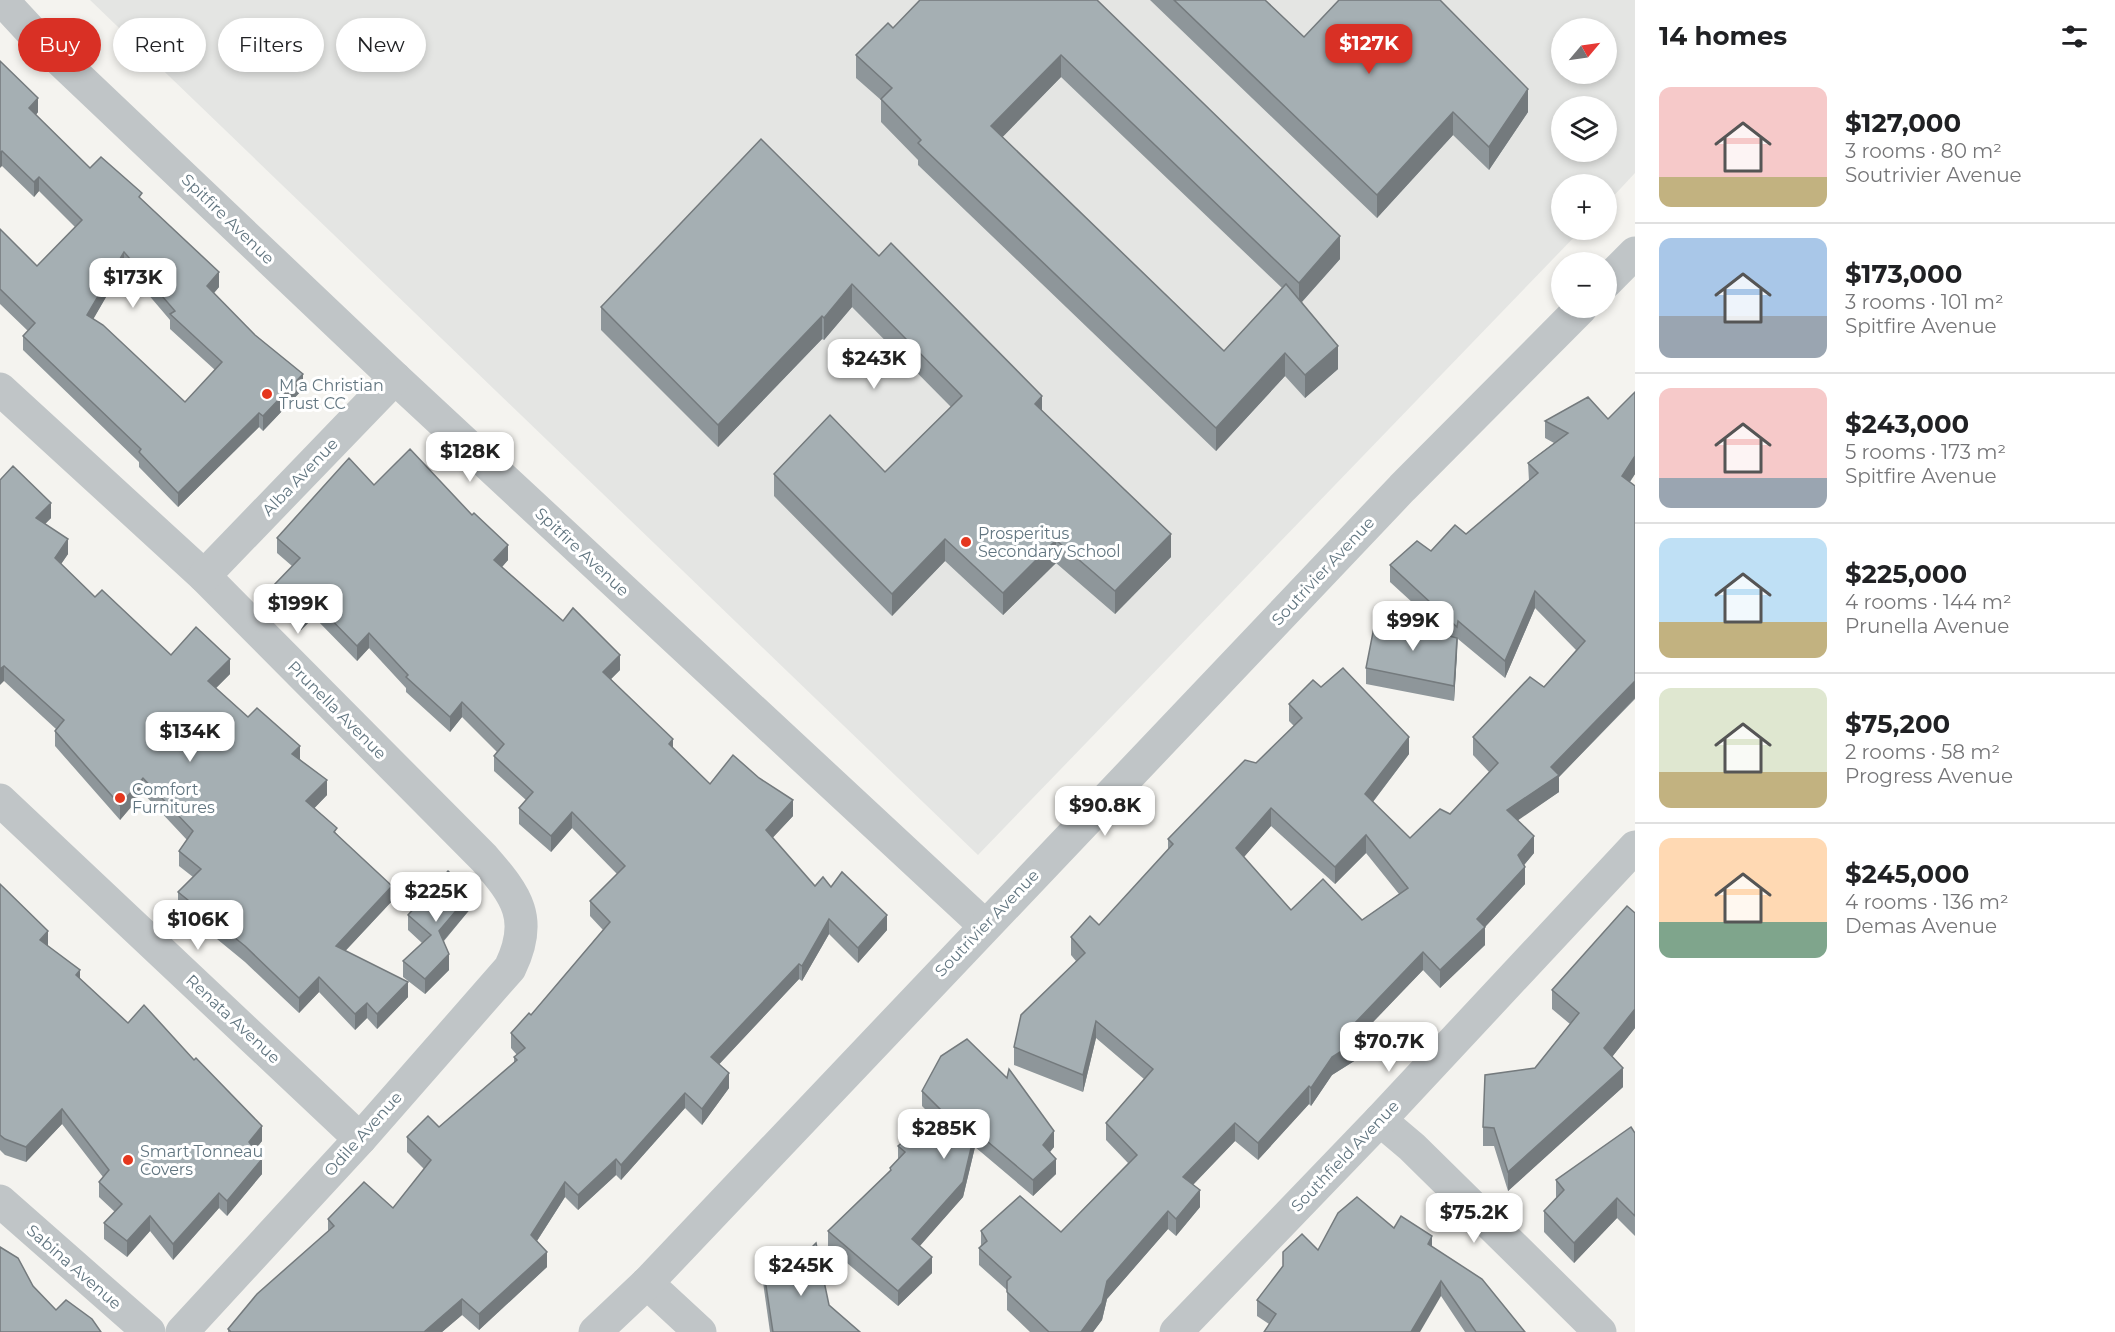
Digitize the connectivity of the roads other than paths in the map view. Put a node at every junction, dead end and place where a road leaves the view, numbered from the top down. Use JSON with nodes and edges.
{"nodes":[{"id":1,"x":2,"y":0,"type":"edge"},
{"id":2,"x":1635,"y":253,"type":"edge"},
{"id":3,"x":1617,"y":271,"type":"edge"},
{"id":4,"x":1571,"y":318,"type":"edge"},
{"id":5,"x":395,"y":378,"type":"junction"},
{"id":6,"x":0,"y":389,"type":"edge"},
{"id":7,"x":204,"y":576,"type":"junction"},
{"id":8,"x":0,"y":800,"type":"edge"},
{"id":9,"x":1635,"y":847,"type":"edge"},
{"id":10,"x":521,"y":924,"type":"joint"},
{"id":11,"x":984,"y":925,"type":"junction"},
{"id":12,"x":1380,"y":1120,"type":"junction"},
{"id":13,"x":360,"y":1139,"type":"junction"},
{"id":14,"x":0,"y":1201,"type":"edge"},
{"id":15,"x":646,"y":1283,"type":"junction"},
{"id":16,"x":149,"y":1332,"type":"edge"},
{"id":17,"x":182,"y":1332,"type":"edge"},
{"id":18,"x":595,"y":1332,"type":"edge"},
{"id":19,"x":700,"y":1332,"type":"edge"},
{"id":20,"x":1176,"y":1332,"type":"edge"},
{"id":21,"x":1600,"y":1332,"type":"edge"}],
"edges":[{"from":1,"to":5,"type":"street","name":"Spitfire Avenue"},
{"from":2,"to":3,"type":"street"},
{"from":4,"to":11,"type":"street","name":"Soutrivier Avenue"},
{"from":5,"to":7,"type":"street","name":"Alba Avenue"},
{"from":5,"to":11,"type":"street","name":"Spitfire Avenue"},
{"from":6,"to":7,"type":"street","name":"Prunella Avenue"},
{"from":7,"to":10,"type":"street","name":"Prunella Avenue"},
{"from":8,"to":13,"type":"street","name":"Renata Avenue"},
{"from":9,"to":12,"type":"street","name":"Southfield Avenue"},
{"from":10,"to":13,"type":"street","name":"Odile Avenue"},
{"from":11,"to":15,"type":"street","name":"Soutrivier Avenue"},
{"from":12,"to":20,"type":"street","name":"Southfield Avenue"},
{"from":12,"to":21,"type":"street"},
{"from":13,"to":17,"type":"street","name":"Odile Avenue"},
{"from":14,"to":16,"type":"street","name":"Sabina Avenue"},
{"from":15,"to":18,"type":"street","name":"Soutrivier Avenue"},
{"from":15,"to":19,"type":"street"}]}
